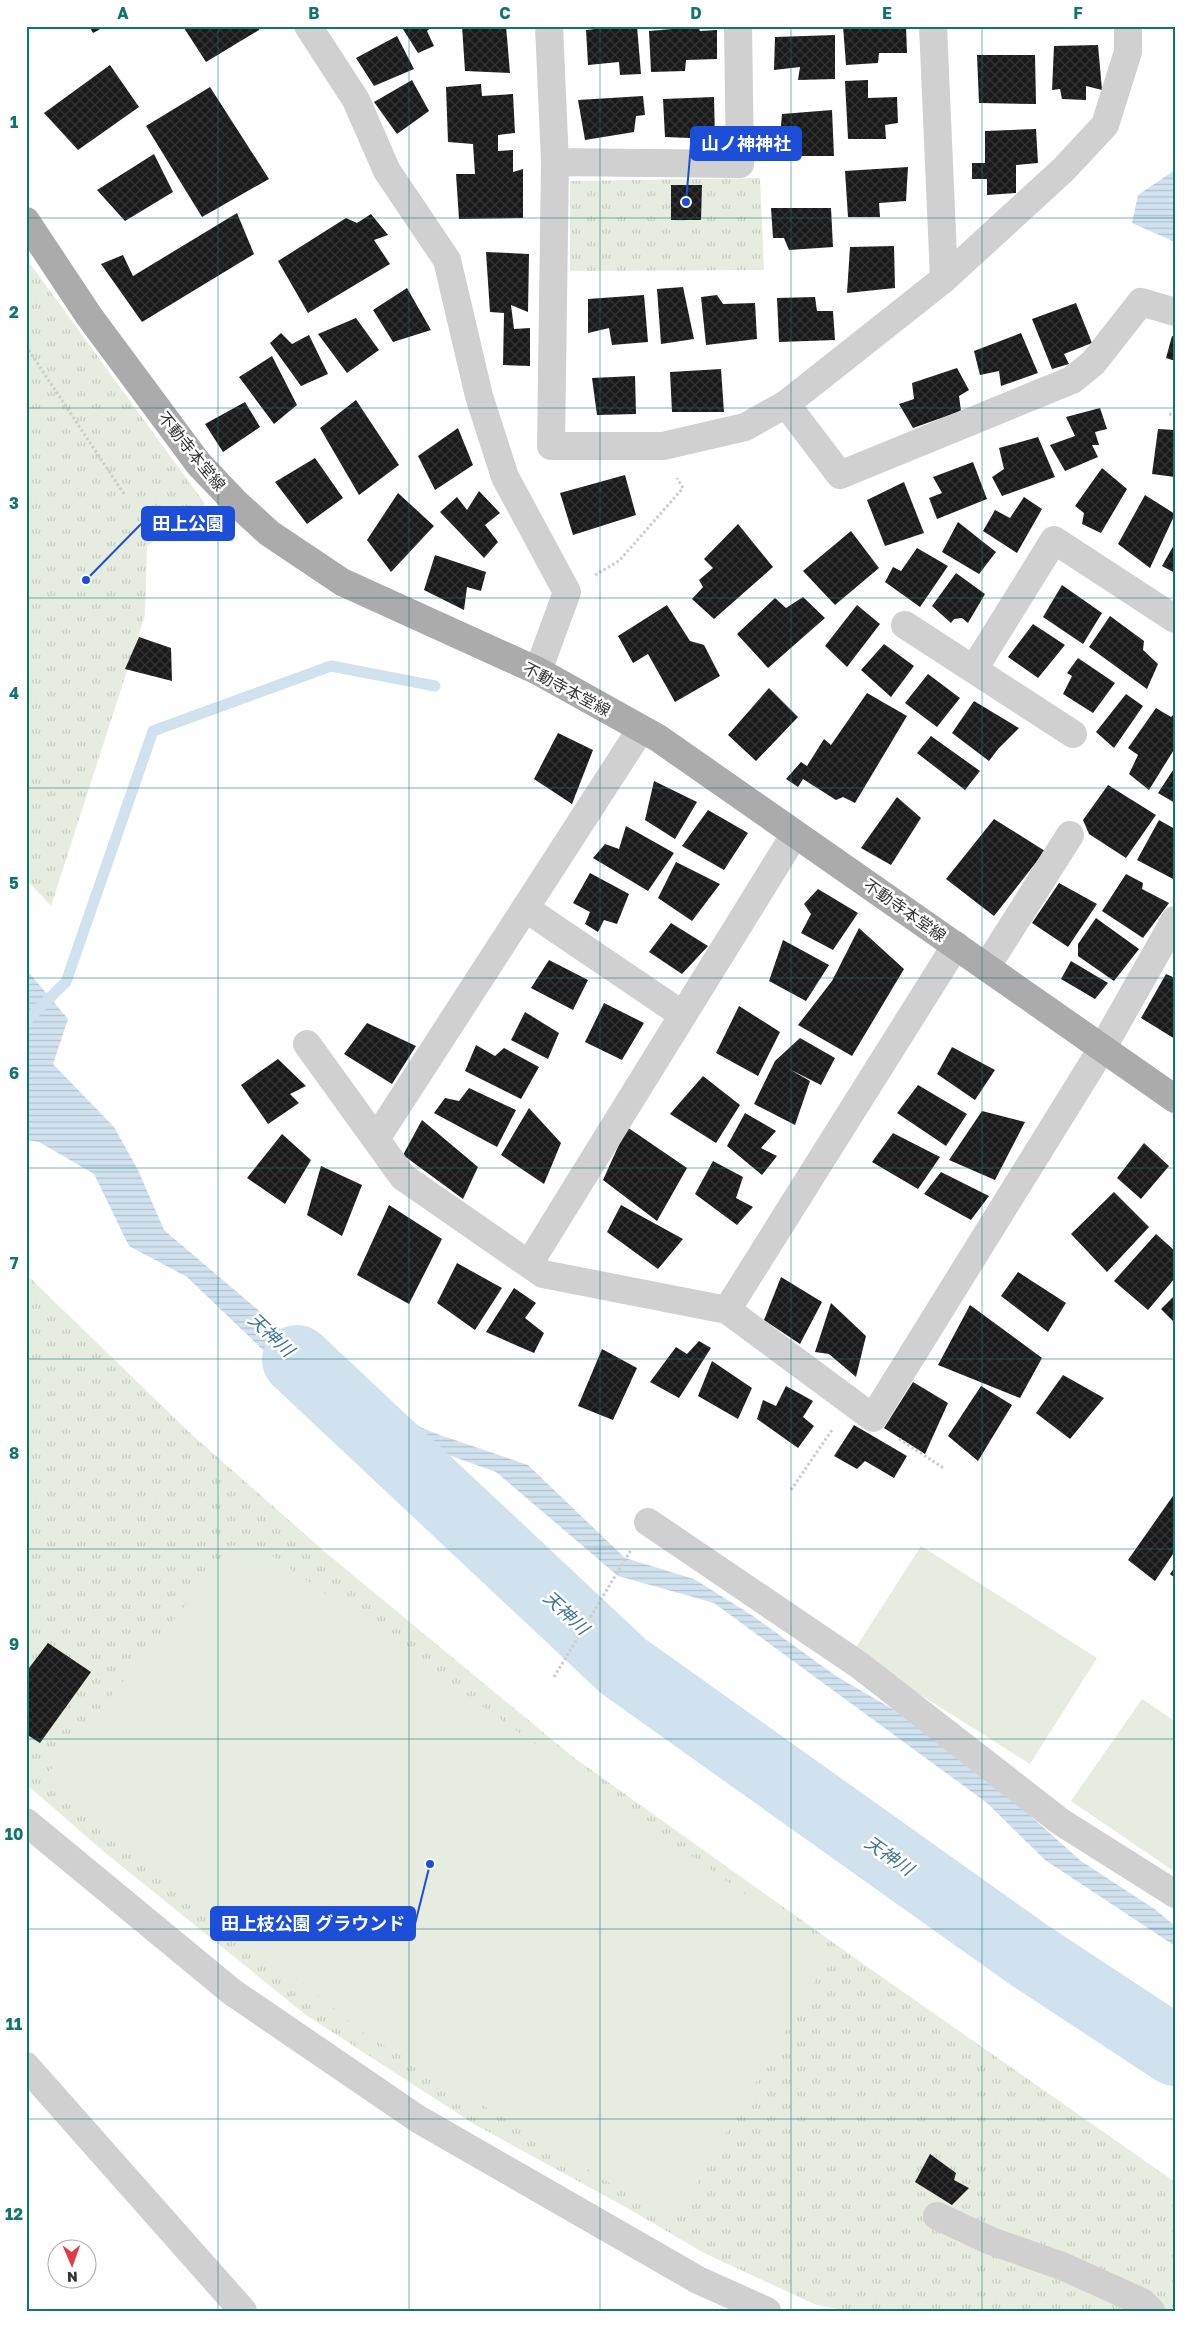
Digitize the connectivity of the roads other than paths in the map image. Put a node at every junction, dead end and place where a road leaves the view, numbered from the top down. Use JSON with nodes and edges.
{"nodes":[{"id":1,"x":308,"y":26,"type":"edge"},
{"id":2,"x":549,"y":26,"type":"edge"},
{"id":3,"x":738,"y":26,"type":"edge"},
{"id":4,"x":933,"y":26,"type":"edge"},
{"id":5,"x":1128,"y":26,"type":"edge"},
{"id":6,"x":555,"y":162,"type":"junction"},
{"id":7,"x":26,"y":221,"type":"edge"},
{"id":8,"x":944,"y":279,"type":"junction"},
{"id":9,"x":1175,"y":312,"type":"edge"},
{"id":10,"x":786,"y":404,"type":"junction"},
{"id":11,"x":1175,"y":619,"type":"edge"},
{"id":12,"x":905,"y":625,"type":"dead end"},
{"id":13,"x":974,"y":670,"type":"junction"},
{"id":14,"x":538,"y":671,"type":"junction"},
{"id":15,"x":641,"y":729,"type":"junction"},
{"id":16,"x":1073,"y":734,"type":"dead end"},
{"id":17,"x":795,"y":834,"type":"junction"},
{"id":18,"x":1070,"y":835,"type":"dead end"},
{"id":19,"x":525,"y":908,"type":"junction"},
{"id":20,"x":1175,"y":920,"type":"edge"},
{"id":21,"x":956,"y":945,"type":"junction"},
{"id":22,"x":987,"y":966,"type":"junction"},
{"id":23,"x":683,"y":1015,"type":"junction"},
{"id":24,"x":308,"y":1044,"type":"dead end"},
{"id":25,"x":1103,"y":1047,"type":"junction"},
{"id":26,"x":1175,"y":1098,"type":"edge"},
{"id":27,"x":376,"y":1139,"type":"junction"},
{"id":28,"x":529,"y":1264,"type":"junction"},
{"id":29,"x":727,"y":1310,"type":"junction"},
{"id":30,"x":648,"y":1522,"type":"road end"},
{"id":31,"x":26,"y":1822,"type":"edge"},
{"id":32,"x":1175,"y":1894,"type":"edge"},
{"id":33,"x":26,"y":2066,"type":"edge"},
{"id":34,"x":937,"y":2216,"type":"dead end"},
{"id":35,"x":243,"y":2311,"type":"edge"},
{"id":36,"x":767,"y":2311,"type":"edge"},
{"id":37,"x":1151,"y":2311,"type":"edge"}],
"edges":[{"from":1,"to":14,"type":"street"},
{"from":2,"to":6,"type":"street"},
{"from":3,"to":6,"type":"street"},
{"from":4,"to":8,"type":"street"},
{"from":5,"to":8,"type":"street"},
{"from":6,"to":10,"type":"street"},
{"from":7,"to":14,"type":"main road","name":"不動寺本堂線"},
{"from":8,"to":10,"type":"street"},
{"from":9,"to":10,"type":"street"},
{"from":11,"to":13,"type":"street"},
{"from":12,"to":13,"type":"street"},
{"from":13,"to":16,"type":"street"},
{"from":14,"to":15,"type":"main road","name":"不動寺本堂線"},
{"from":15,"to":17,"type":"main road","name":"不動寺本堂線"},
{"from":15,"to":19,"type":"street"},
{"from":17,"to":21,"type":"main road","name":"不動寺本堂線"},
{"from":17,"to":23,"type":"street"},
{"from":18,"to":22,"type":"street"},
{"from":19,"to":23,"type":"street"},
{"from":19,"to":27,"type":"street"},
{"from":20,"to":25,"type":"street"},
{"from":21,"to":22,"type":"main road","name":"不動寺本堂線"},
{"from":21,"to":29,"type":"street"},
{"from":22,"to":25,"type":"main road","name":"不動寺本堂線"},
{"from":23,"to":28,"type":"street"},
{"from":24,"to":27,"type":"street"},
{"from":25,"to":26,"type":"main road","name":"不動寺本堂線"},
{"from":25,"to":29,"type":"street"},
{"from":27,"to":28,"type":"street"},
{"from":28,"to":29,"type":"street"},
{"from":30,"to":32,"type":"street"},
{"from":31,"to":36,"type":"street"},
{"from":33,"to":35,"type":"street"},
{"from":34,"to":37,"type":"street"}]}
